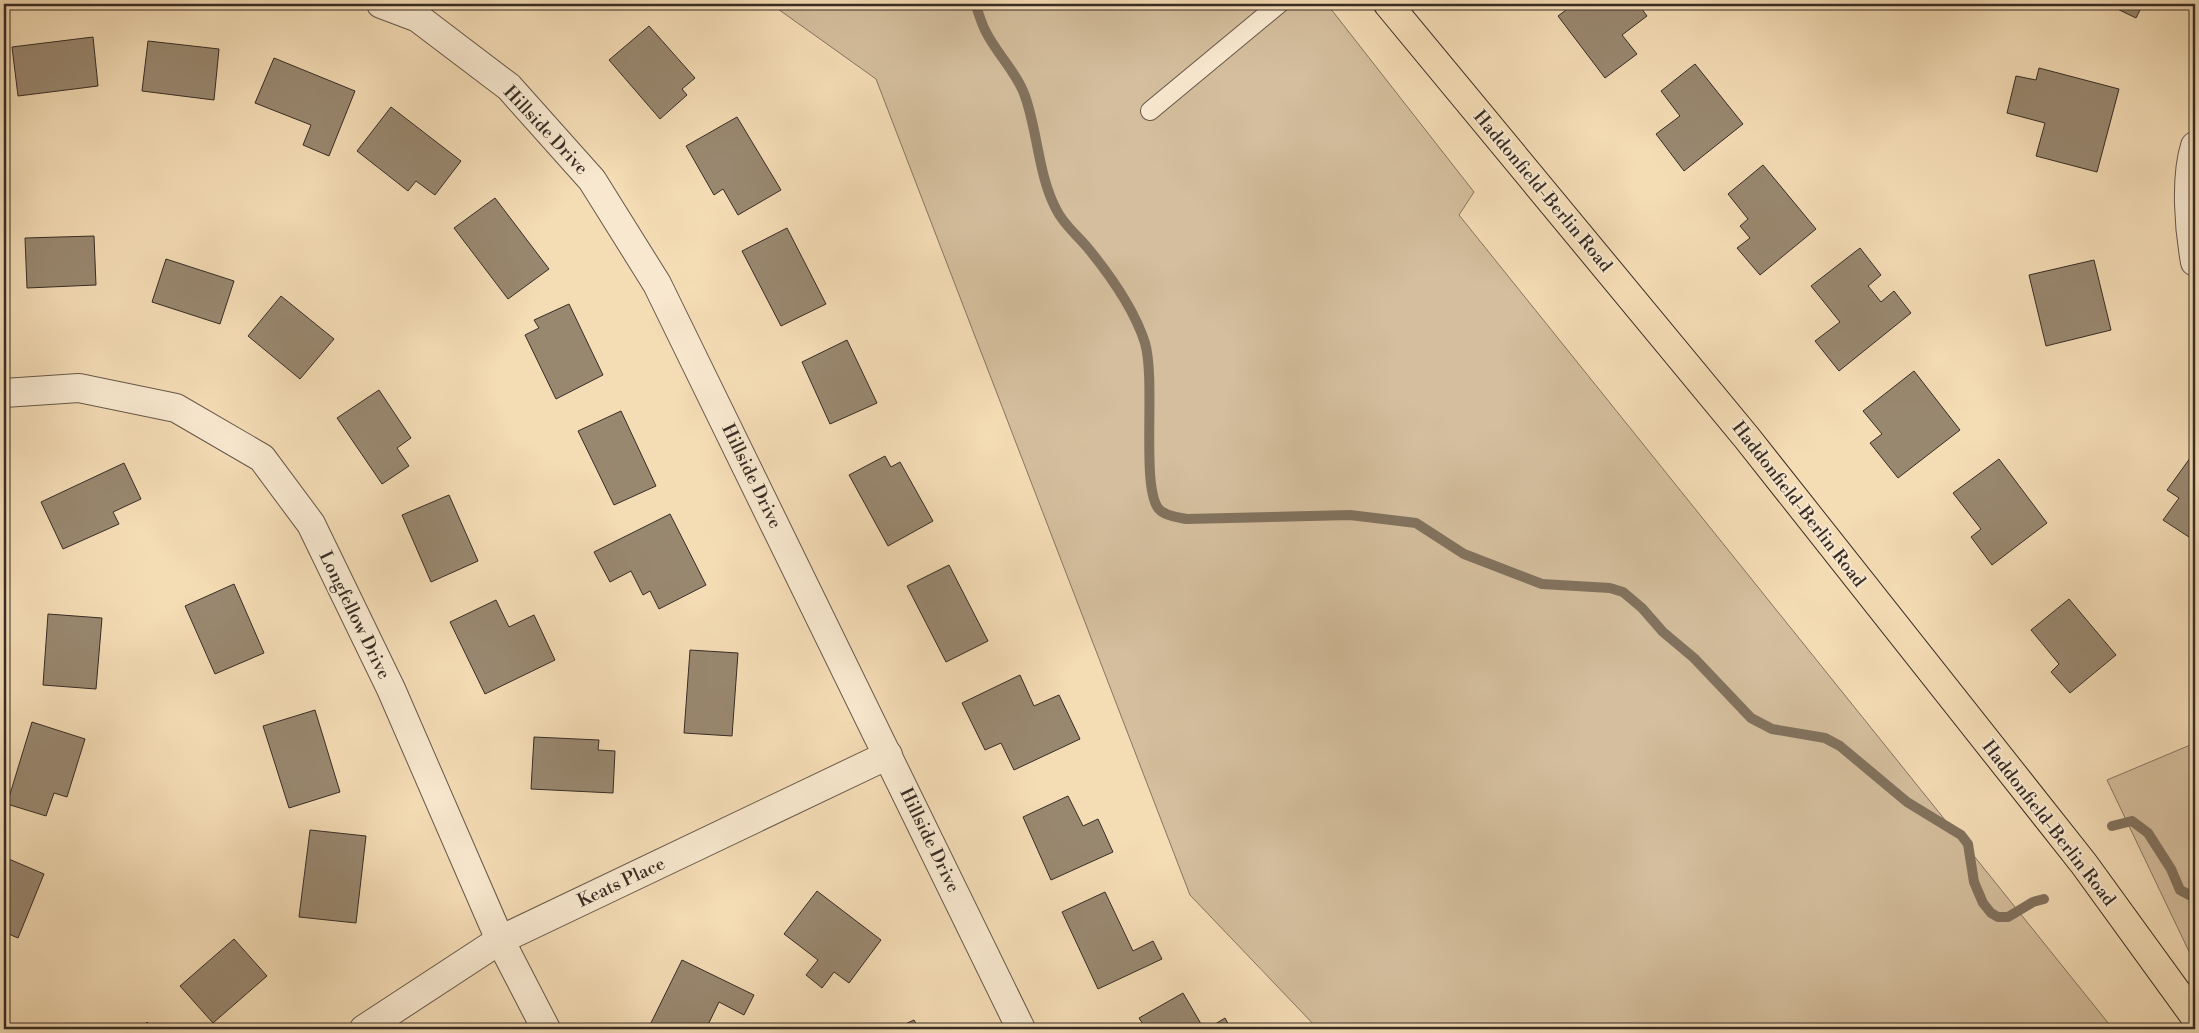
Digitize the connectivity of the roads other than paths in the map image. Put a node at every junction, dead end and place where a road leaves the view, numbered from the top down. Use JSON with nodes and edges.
{"nodes":[{"id":1,"x":381,"y":4,"type":"edge"},
{"id":2,"x":1279,"y":4,"type":"edge"},
{"id":3,"x":1389,"y":4,"type":"edge"},
{"id":4,"x":1150,"y":111,"type":"dead end"},
{"id":5,"x":2195,"y":146,"type":"edge"},
{"id":6,"x":2195,"y":262,"type":"edge"},
{"id":7,"x":4,"y":393,"type":"edge"},
{"id":8,"x":888,"y":755,"type":"junction"},
{"id":9,"x":500,"y":940,"type":"junction"},
{"id":10,"x":2195,"y":1017,"type":"edge"},
{"id":11,"x":364,"y":1029,"type":"edge"},
{"id":12,"x":546,"y":1029,"type":"edge"},
{"id":13,"x":1021,"y":1029,"type":"edge"}],
"edges":[{"from":1,"to":8,"type":"street","name":"Hillside Drive"},
{"from":2,"to":4,"type":"lane"},
{"from":3,"to":10,"type":"main road","name":"Haddonfield-Berlin Road"},
{"from":5,"to":6,"type":"street"},
{"from":7,"to":9,"type":"street","name":"Longfellow Drive"},
{"from":8,"to":9,"type":"street","name":"Keats Place"},
{"from":8,"to":13,"type":"street","name":"Hillside Drive"},
{"from":9,"to":11,"type":"street","name":"Keats Place"},
{"from":9,"to":12,"type":"street","name":"Longfellow Drive"}]}
